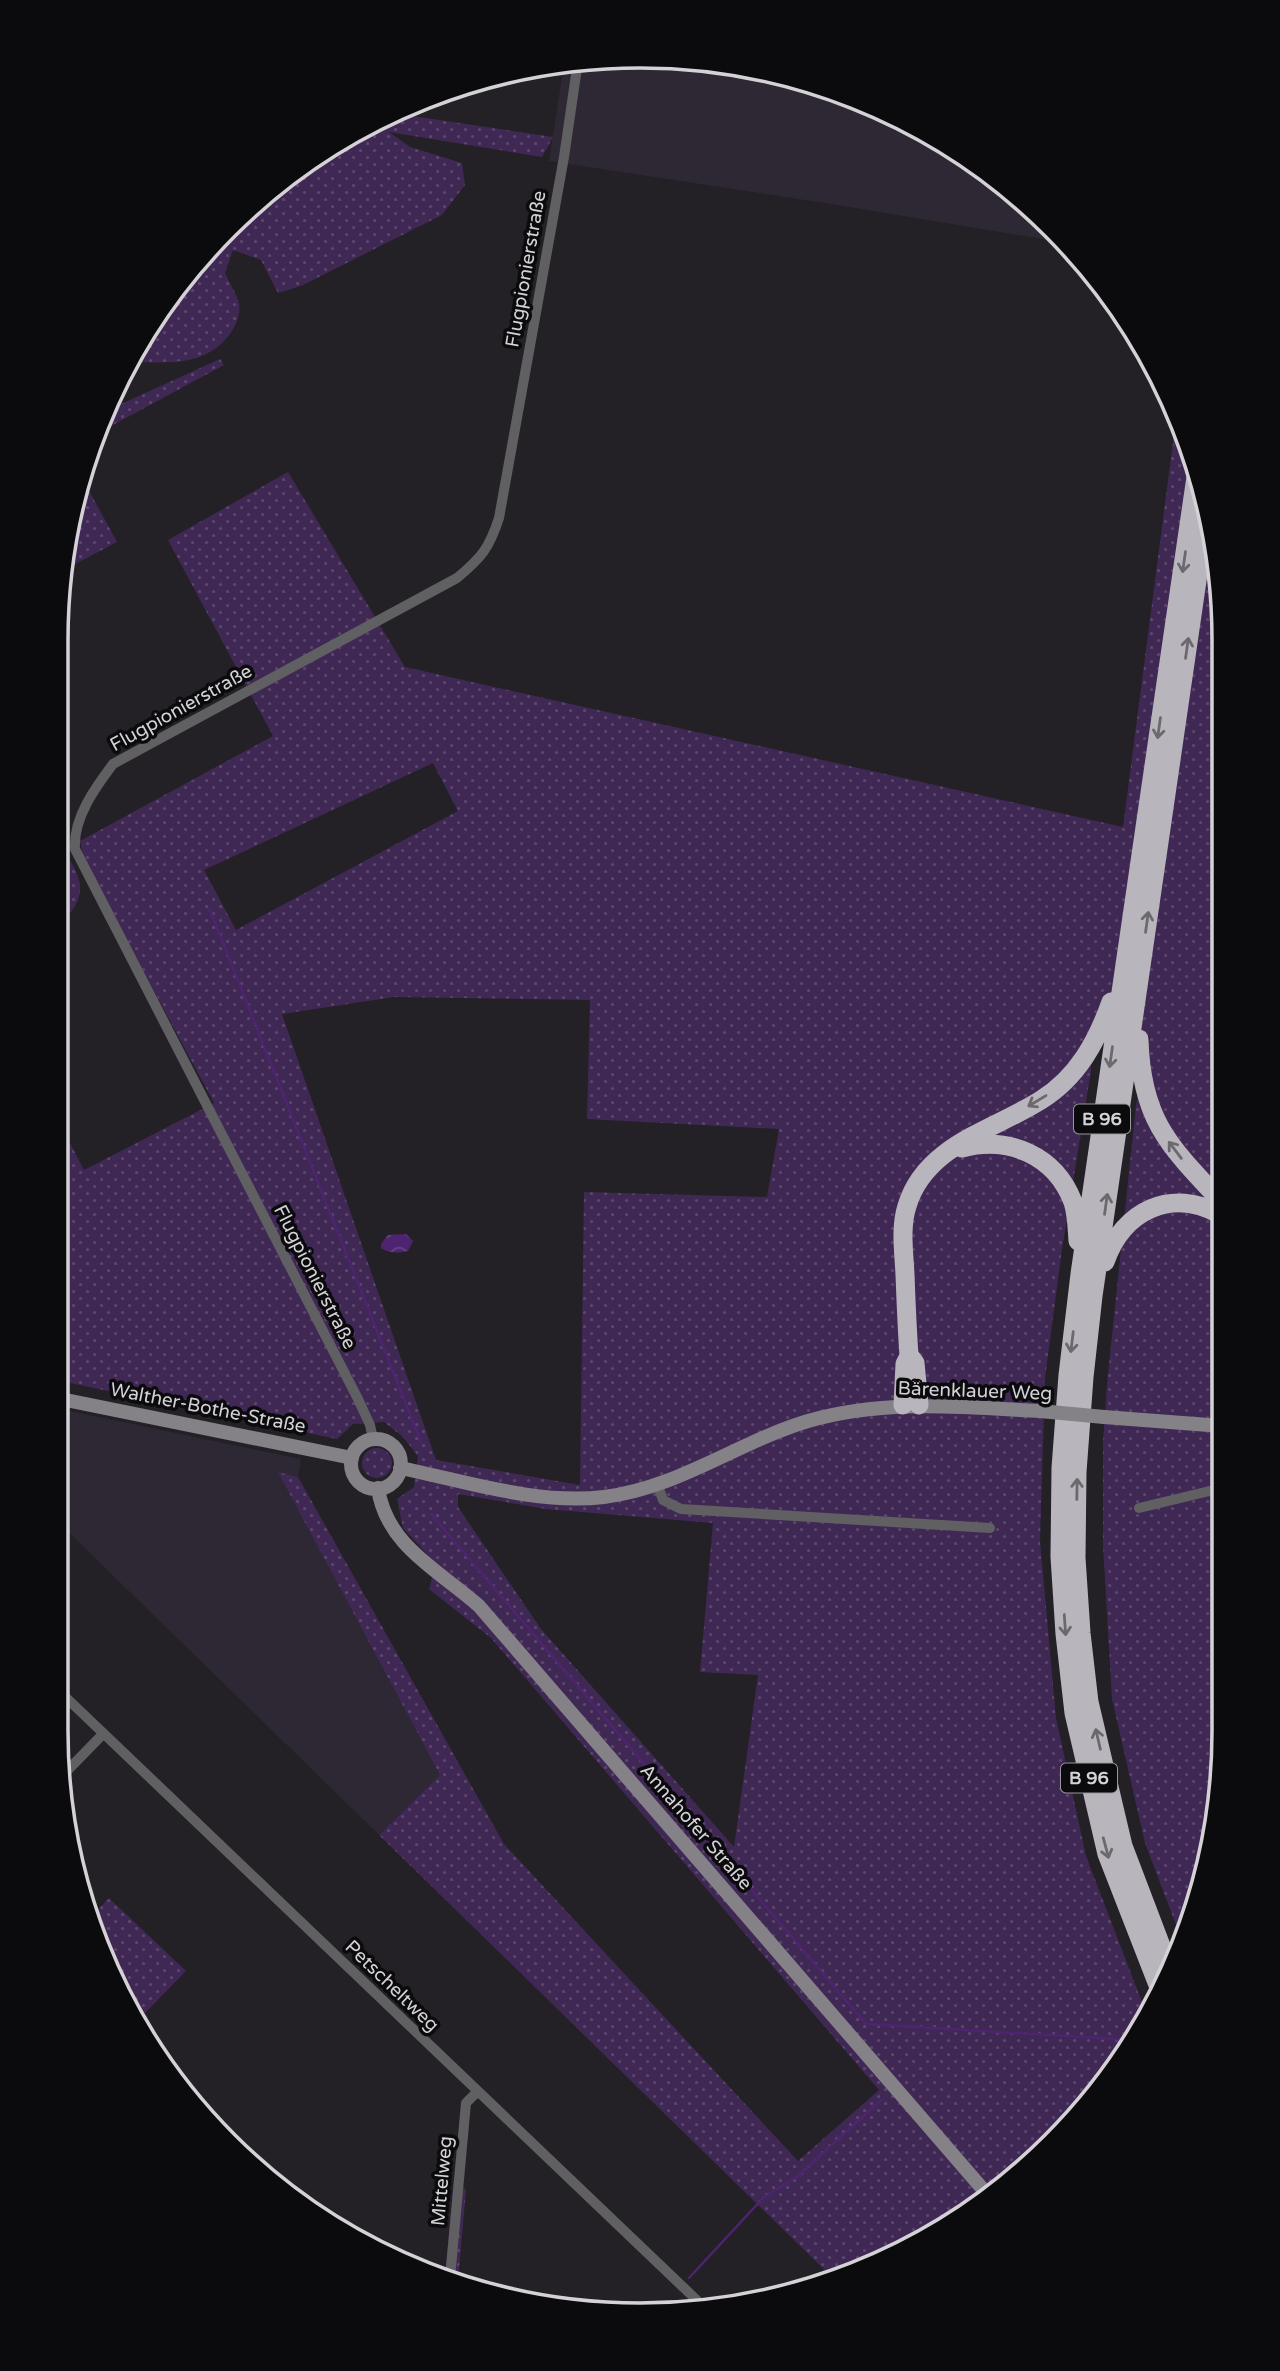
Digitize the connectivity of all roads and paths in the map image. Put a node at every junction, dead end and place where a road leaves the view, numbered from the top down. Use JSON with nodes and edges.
{"nodes":[{"id":1,"x":576,"y":72,"type":"edge"},
{"id":2,"x":1193,"y":497,"type":"edge"},
{"id":3,"x":1203,"y":540,"type":"edge"},
{"id":4,"x":1125,"y":965,"type":"junction"},
{"id":5,"x":1138,"y":990,"type":"junction"},
{"id":6,"x":950,"y":1150,"type":"junction"},
{"id":7,"x":1212,"y":1191,"type":"edge"},
{"id":8,"x":1212,"y":1210,"type":"edge"},
{"id":9,"x":1080,"y":1274,"type":"junction"},
{"id":10,"x":1093,"y":1296,"type":"junction"},
{"id":11,"x":68,"y":1400,"type":"edge"},
{"id":12,"x":911,"y":1405,"type":"junction"},
{"id":13,"x":1212,"y":1425,"type":"edge"},
{"id":14,"x":373,"y":1439,"type":"junction"},
{"id":15,"x":352,"y":1458,"type":"junction"},
{"id":16,"x":400,"y":1468,"type":"junction"},
{"id":17,"x":658,"y":1486,"type":"junction"},
{"id":18,"x":379,"y":1488,"type":"junction"},
{"id":19,"x":1212,"y":1490,"type":"edge"},
{"id":20,"x":1139,"y":1508,"type":"dead end"},
{"id":21,"x":990,"y":1528,"type":"dead end"},
{"id":22,"x":68,"y":1700,"type":"edge"},
{"id":23,"x":103,"y":1734,"type":"junction"},
{"id":24,"x":69,"y":1769,"type":"edge"},
{"id":25,"x":1165,"y":1957,"type":"edge"},
{"id":26,"x":1156,"y":1978,"type":"edge"},
{"id":27,"x":477,"y":2092,"type":"junction"},
{"id":28,"x":983,"y":2189,"type":"edge"},
{"id":29,"x":451,"y":2270,"type":"edge"},
{"id":30,"x":696,"y":2300,"type":"edge"}],
"edges":[{"from":1,"to":14,"type":"street","name":"Flugpionierstraße"},
{"from":2,"to":4,"type":"highway","number":"B 96","one_way":true},
{"from":5,"to":3,"type":"highway","number":"B 96","one_way":true},
{"from":4,"to":6,"type":"highway","one_way":true},
{"from":4,"to":9,"type":"highway","number":"B 96","one_way":true},
{"from":7,"to":5,"type":"highway","one_way":true},
{"from":10,"to":5,"type":"highway","number":"B 96","one_way":true},
{"from":6,"to":9,"type":"highway"},
{"from":6,"to":12,"type":"highway"},
{"from":8,"to":10,"type":"highway"},
{"from":9,"to":26,"type":"highway","number":"B 96","one_way":true},
{"from":25,"to":10,"type":"highway","number":"B 96","one_way":true},
{"from":11,"to":15,"type":"street","name":"Walther-Bothe-Straße"},
{"from":12,"to":13,"type":"street","name":"Bärenklauer Weg","bridge":true},
{"from":12,"to":17,"type":"street","name":"Bärenklauer Weg"},
{"from":14,"to":15,"type":"street"},
{"from":14,"to":16,"type":"street"},
{"from":15,"to":18,"type":"street"},
{"from":16,"to":17,"type":"street","name":"Bärenklauer Weg"},
{"from":16,"to":18,"type":"street"},
{"from":17,"to":21,"type":"street"},
{"from":18,"to":28,"type":"street","name":"Annahofer Straße"},
{"from":19,"to":20,"type":"street"},
{"from":22,"to":23,"type":"street","name":"Petscheltweg"},
{"from":23,"to":24,"type":"street"},
{"from":23,"to":27,"type":"street","name":"Petscheltweg"},
{"from":27,"to":29,"type":"street","name":"Mittelweg"},
{"from":27,"to":30,"type":"street","name":"Petscheltweg"}]}
